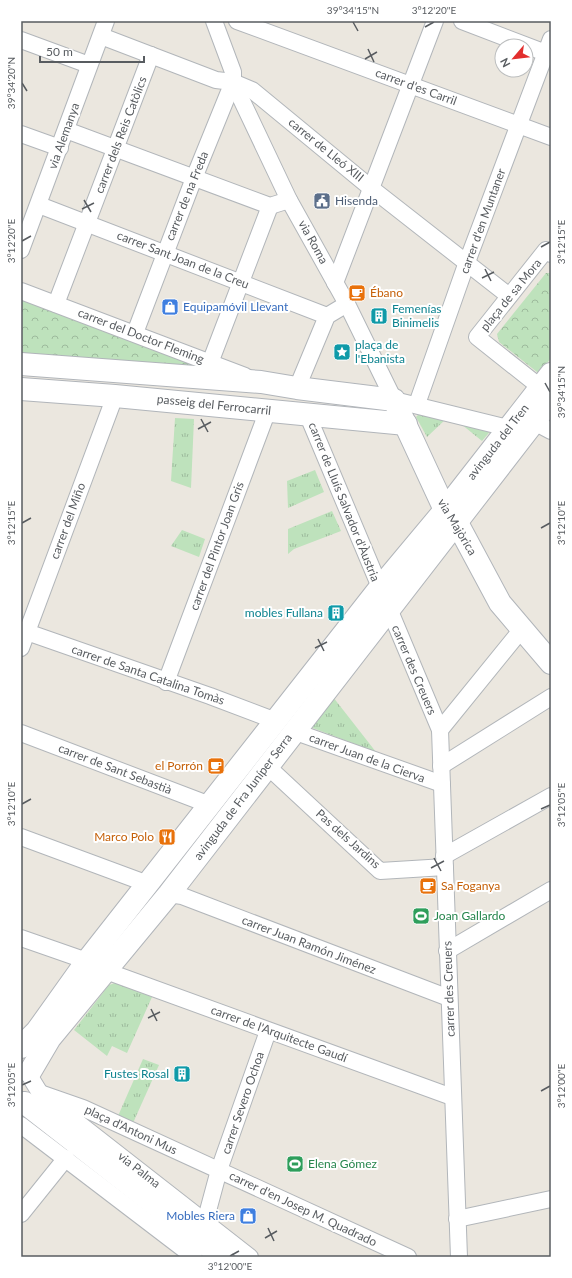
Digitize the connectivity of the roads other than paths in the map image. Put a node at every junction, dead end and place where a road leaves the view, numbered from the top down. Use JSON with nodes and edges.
{"nodes":[{"id":1,"x":214,"y":21,"type":"edge"},
{"id":2,"x":237,"y":21,"type":"edge"},
{"id":3,"x":435,"y":21,"type":"edge"},
{"id":4,"x":462,"y":21,"type":"edge"},
{"id":5,"x":104,"y":28,"type":"edge"},
{"id":6,"x":21,"y":40,"type":"edge"},
{"id":7,"x":549,"y":49,"type":"edge"},
{"id":8,"x":151,"y":55,"type":"junction"},
{"id":9,"x":89,"y":65,"type":"junction"},
{"id":10,"x":233,"y":82,"type":"junction"},
{"id":11,"x":410,"y":84,"type":"junction"},
{"id":12,"x":518,"y":125,"type":"junction"},
{"id":13,"x":66,"y":130,"type":"junction"},
{"id":14,"x":21,"y":134,"type":"edge"},
{"id":15,"x":551,"y":137,"type":"edge"},
{"id":16,"x":60,"y":148,"type":"junction"},
{"id":17,"x":115,"y":148,"type":"junction"},
{"id":18,"x":194,"y":178,"type":"junction"},
{"id":19,"x":372,"y":188,"type":"junction"},
{"id":20,"x":290,"y":200,"type":"junction"},
{"id":21,"x":39,"y":204,"type":"junction"},
{"id":22,"x":270,"y":206,"type":"junction"},
{"id":23,"x":87,"y":223,"type":"junction"},
{"id":24,"x":21,"y":250,"type":"edge"},
{"id":25,"x":165,"y":254,"type":"junction"},
{"id":26,"x":551,"y":254,"type":"edge"},
{"id":27,"x":467,"y":262,"type":"junction"},
{"id":28,"x":241,"y":283,"type":"junction"},
{"id":29,"x":336,"y":283,"type":"junction"},
{"id":30,"x":21,"y":291,"type":"edge"},
{"id":31,"x":509,"y":296,"type":"junction"},
{"id":32,"x":56,"y":304,"type":"junction"},
{"id":33,"x":347,"y":304,"type":"junction"},
{"id":34,"x":327,"y":316,"type":"junction"},
{"id":35,"x":135,"y":333,"type":"junction"},
{"id":36,"x":210,"y":363,"type":"junction"},
{"id":37,"x":21,"y":364,"type":"edge"},
{"id":38,"x":261,"y":382,"type":"junction"},
{"id":39,"x":547,"y":387,"type":"edge"},
{"id":40,"x":297,"y":388,"type":"junction"},
{"id":41,"x":21,"y":389,"type":"edge"},
{"id":42,"x":115,"y":396,"type":"junction"},
{"id":43,"x":394,"y":400,"type":"junction"},
{"id":44,"x":417,"y":404,"type":"junction"},
{"id":45,"x":268,"y":410,"type":"junction"},
{"id":46,"x":308,"y":416,"type":"junction"},
{"id":47,"x":406,"y":424,"type":"junction"},
{"id":48,"x":529,"y":429,"type":"edge"},
{"id":49,"x":451,"y":516,"type":"junction"},
{"id":50,"x":379,"y":589,"type":"junction"},
{"id":51,"x":388,"y":609,"type":"junction"},
{"id":52,"x":522,"y":629,"type":"junction"},
{"id":53,"x":24,"y":631,"type":"edge"},
{"id":54,"x":21,"y":648,"type":"edge"},
{"id":55,"x":551,"y":663,"type":"edge"},
{"id":56,"x":166,"y":682,"type":"junction"},
{"id":57,"x":551,"y":697,"type":"edge"},
{"id":58,"x":284,"y":726,"type":"junction"},
{"id":59,"x":440,"y":730,"type":"junction"},
{"id":60,"x":21,"y":733,"type":"edge"},
{"id":61,"x":267,"y":766,"type":"junction"},
{"id":62,"x":441,"y":766,"type":"junction"},
{"id":63,"x":442,"y":784,"type":"junction"},
{"id":64,"x":551,"y":796,"type":"edge"},
{"id":65,"x":210,"y":805,"type":"junction"},
{"id":66,"x":21,"y":837,"type":"edge"},
{"id":67,"x":444,"y":861,"type":"junction"},
{"id":68,"x":148,"y":884,"type":"junction"},
{"id":69,"x":551,"y":890,"type":"edge"},
{"id":70,"x":169,"y":894,"type":"junction"},
{"id":71,"x":21,"y":938,"type":"edge"},
{"id":72,"x":448,"y":951,"type":"junction"},
{"id":73,"x":87,"y":961,"type":"junction"},
{"id":74,"x":106,"y":971,"type":"junction"},
{"id":75,"x":449,"y":998,"type":"junction"},
{"id":76,"x":268,"y":1031,"type":"junction"},
{"id":77,"x":21,"y":1048,"type":"edge"},
{"id":78,"x":28,"y":1086,"type":"edge"},
{"id":79,"x":452,"y":1097,"type":"junction"},
{"id":80,"x":21,"y":1125,"type":"edge"},
{"id":81,"x":66,"y":1158,"type":"junction"},
{"id":82,"x":219,"y":1170,"type":"junction"},
{"id":83,"x":551,"y":1199,"type":"edge"},
{"id":84,"x":21,"y":1214,"type":"edge"},
{"id":85,"x":456,"y":1219,"type":"junction"},
{"id":86,"x":205,"y":1222,"type":"junction"},
{"id":87,"x":194,"y":1257,"type":"edge"},
{"id":88,"x":222,"y":1257,"type":"edge"},
{"id":89,"x":250,"y":1257,"type":"edge"},
{"id":90,"x":408,"y":1257,"type":"edge"},
{"id":91,"x":459,"y":1257,"type":"edge"}],
"edges":[{"from":1,"to":10,"type":"street","name":"via Roma"},
{"from":2,"to":11,"type":"street","name":"carrer d'es Carril"},
{"from":3,"to":11,"type":"street"},
{"from":4,"to":7,"type":"street"},
{"from":5,"to":8,"type":"street","name":"carrer de Lleó XIII"},
{"from":5,"to":9,"type":"street","name":"via Alemanya"},
{"from":6,"to":9,"type":"street"},
{"from":7,"to":12,"type":"street","name":"carrer d'en Muntaner"},
{"from":8,"to":10,"type":"street","name":"carrer de Lleó XIII"},
{"from":8,"to":17,"type":"street","name":"carrer dels Reis Catòlics"},
{"from":9,"to":13,"type":"street","name":"via Alemanya"},
{"from":10,"to":18,"type":"street","name":"carrer de na Freda"},
{"from":10,"to":19,"type":"street","name":"carrer de Lleó XIII"},
{"from":10,"to":20,"type":"street","name":"via Roma"},
{"from":11,"to":12,"type":"street","name":"carrer d'es Carril"},
{"from":11,"to":19,"type":"street"},
{"from":12,"to":15,"type":"street","name":"carrer d'es Carril"},
{"from":12,"to":27,"type":"street","name":"carrer d'en Muntaner"},
{"from":13,"to":16,"type":"street","name":"via Alemanya"},
{"from":13,"to":17,"type":"street"},
{"from":14,"to":16,"type":"street"},
{"from":16,"to":21,"type":"street","name":"via Alemanya"},
{"from":17,"to":18,"type":"street"},
{"from":17,"to":23,"type":"street","name":"carrer dels Reis Catòlics"},
{"from":18,"to":22,"type":"street"},
{"from":18,"to":25,"type":"street","name":"carrer de na Freda"},
{"from":19,"to":27,"type":"street","name":"carrer de Lleó XIII"},
{"from":19,"to":29,"type":"street"},
{"from":20,"to":22,"type":"street"},
{"from":20,"to":29,"type":"street","name":"via Roma"},
{"from":21,"to":23,"type":"street","name":"carrer Sant Joan de la Creu"},
{"from":21,"to":24,"type":"street","name":"via Alemanya"},
{"from":22,"to":28,"type":"street"},
{"from":23,"to":25,"type":"street","name":"carrer Sant Joan de la Creu"},
{"from":23,"to":32,"type":"street","name":"carrer dels Reis Catòlics"},
{"from":25,"to":28,"type":"street","name":"carrer Sant Joan de la Creu"},
{"from":25,"to":35,"type":"street","name":"carrer de na Freda"},
{"from":26,"to":31,"type":"street","name":"plaça de sa Mora"},
{"from":27,"to":31,"type":"street","name":"carrer de Lleó XIII"},
{"from":27,"to":44,"type":"street","name":"carrer d'en Muntaner"},
{"from":28,"to":34,"type":"street","name":"carrer Sant Joan de la Creu"},
{"from":28,"to":36,"type":"street"},
{"from":29,"to":33,"type":"street","name":"via Roma"},
{"from":30,"to":32,"type":"street","name":"carrer del Doctor Fleming"},
{"from":31,"to":39,"type":"street","name":"plaça de sa Mora"},
{"from":32,"to":35,"type":"street","name":"carrer del Doctor Fleming"},
{"from":33,"to":34,"type":"street"},
{"from":33,"to":43,"type":"street","name":"via Roma"},
{"from":34,"to":40,"type":"street"},
{"from":35,"to":36,"type":"street","name":"carrer del Doctor Fleming"},
{"from":36,"to":38,"type":"street","name":"carrer del Doctor Fleming"},
{"from":37,"to":38,"type":"main road","name":"passeig del Ferrocarril"},
{"from":38,"to":40,"type":"main road","name":"passeig del Ferrocarril"},
{"from":39,"to":48,"type":"main road","name":"avinguda del Tren"},
{"from":40,"to":43,"type":"main road","name":"passeig del Ferrocarril"},
{"from":41,"to":42,"type":"main road","name":"passeig del Ferrocarril"},
{"from":42,"to":45,"type":"main road","name":"passeig del Ferrocarril"},
{"from":42,"to":53,"type":"street","name":"carrer del Miño"},
{"from":43,"to":44,"type":"street"},
{"from":43,"to":47,"type":"main road","name":"via Majòrica"},
{"from":44,"to":48,"type":"street"},
{"from":45,"to":46,"type":"main road","name":"passeig del Ferrocarril"},
{"from":45,"to":56,"type":"street","name":"carrer del Pintor Joan Gris"},
{"from":46,"to":47,"type":"main road","name":"passeig del Ferrocarril"},
{"from":46,"to":50,"type":"street","name":"carrer de Lluís Salvador d'Àustria"},
{"from":47,"to":49,"type":"main road","name":"via Majòrica"},
{"from":48,"to":49,"type":"main road","name":"avinguda del Tren"},
{"from":49,"to":50,"type":"main road","name":"avinguda de Fra Juníper Serra"},
{"from":49,"to":51,"type":"main road","name":"avinguda de Fra Juníper Serra"},
{"from":49,"to":52,"type":"main road","name":"via Majòrica"},
{"from":50,"to":51,"type":"street","name":"carrer des Creuers"},
{"from":50,"to":58,"type":"main road","name":"avinguda de Fra Juníper Serra"},
{"from":51,"to":58,"type":"main road","name":"avinguda de Fra Juníper Serra"},
{"from":51,"to":59,"type":"street","name":"carrer des Creuers"},
{"from":52,"to":55,"type":"main road","name":"via Majòrica"},
{"from":52,"to":59,"type":"street"},
{"from":53,"to":54,"type":"street","name":"carrer del Miño"},
{"from":53,"to":56,"type":"street","name":"carrer de Santa Catalina Tomàs"},
{"from":56,"to":58,"type":"street","name":"carrer de Santa Catalina Tomàs"},
{"from":57,"to":62,"type":"street"},
{"from":58,"to":61,"type":"main road","name":"avinguda de Fra Juníper Serra"},
{"from":58,"to":63,"type":"street","name":"carrer Juan de la Cierva"},
{"from":58,"to":65,"type":"main road","name":"avinguda de Fra Juníper Serra"},
{"from":59,"to":62,"type":"street","name":"carrer des Creuers"},
{"from":60,"to":65,"type":"street","name":"carrer de Sant Sebastià"},
{"from":61,"to":67,"type":"street","name":"Pas dels Jardins"},
{"from":61,"to":70,"type":"main road","name":"avinguda de Fra Juníper Serra"},
{"from":62,"to":63,"type":"street","name":"carrer des Creuers"},
{"from":63,"to":67,"type":"street","name":"carrer des Creuers"},
{"from":64,"to":67,"type":"street"},
{"from":65,"to":68,"type":"main road","name":"avinguda de Fra Juníper Serra"},
{"from":66,"to":68,"type":"street"},
{"from":67,"to":72,"type":"street","name":"carrer des Creuers"},
{"from":68,"to":73,"type":"main road","name":"avinguda de Fra Juníper Serra"},
{"from":69,"to":72,"type":"street"},
{"from":70,"to":74,"type":"main road","name":"avinguda de Fra Juníper Serra"},
{"from":70,"to":75,"type":"street","name":"carrer Juan Ramón Jiménez"},
{"from":71,"to":73,"type":"street","name":"carrer de l'Arquitecte Gaudí"},
{"from":72,"to":75,"type":"street","name":"carrer des Creuers"},
{"from":73,"to":74,"type":"street","name":"carrer de l'Arquitecte Gaudí"},
{"from":73,"to":77,"type":"main road","name":"avinguda de Fra Juníper Serra"},
{"from":74,"to":76,"type":"street","name":"carrer de l'Arquitecte Gaudí"},
{"from":74,"to":78,"type":"main road","name":"avinguda de Fra Juníper Serra"},
{"from":75,"to":79,"type":"street","name":"carrer des Creuers"},
{"from":76,"to":79,"type":"street","name":"carrer de l'Arquitecte Gaudí"},
{"from":76,"to":82,"type":"street","name":"carrer Severo Ochoa"},
{"from":78,"to":82,"type":"street","name":"plaça d'Antoni Mus"},
{"from":78,"to":86,"type":"street","name":"via Palma"},
{"from":78,"to":88,"type":"main road","name":"via Palma"},
{"from":79,"to":85,"type":"street","name":"carrer des Creuers"},
{"from":80,"to":81,"type":"street"},
{"from":81,"to":84,"type":"street"},
{"from":81,"to":87,"type":"street"},
{"from":82,"to":86,"type":"street","name":"carrer Severo Ochoa"},
{"from":82,"to":90,"type":"street","name":"carrer d'en Josep M. Quadrado"},
{"from":83,"to":85,"type":"street"},
{"from":85,"to":91,"type":"street","name":"carrer des Creuers"},
{"from":86,"to":89,"type":"street","name":"via Palma"}]}
